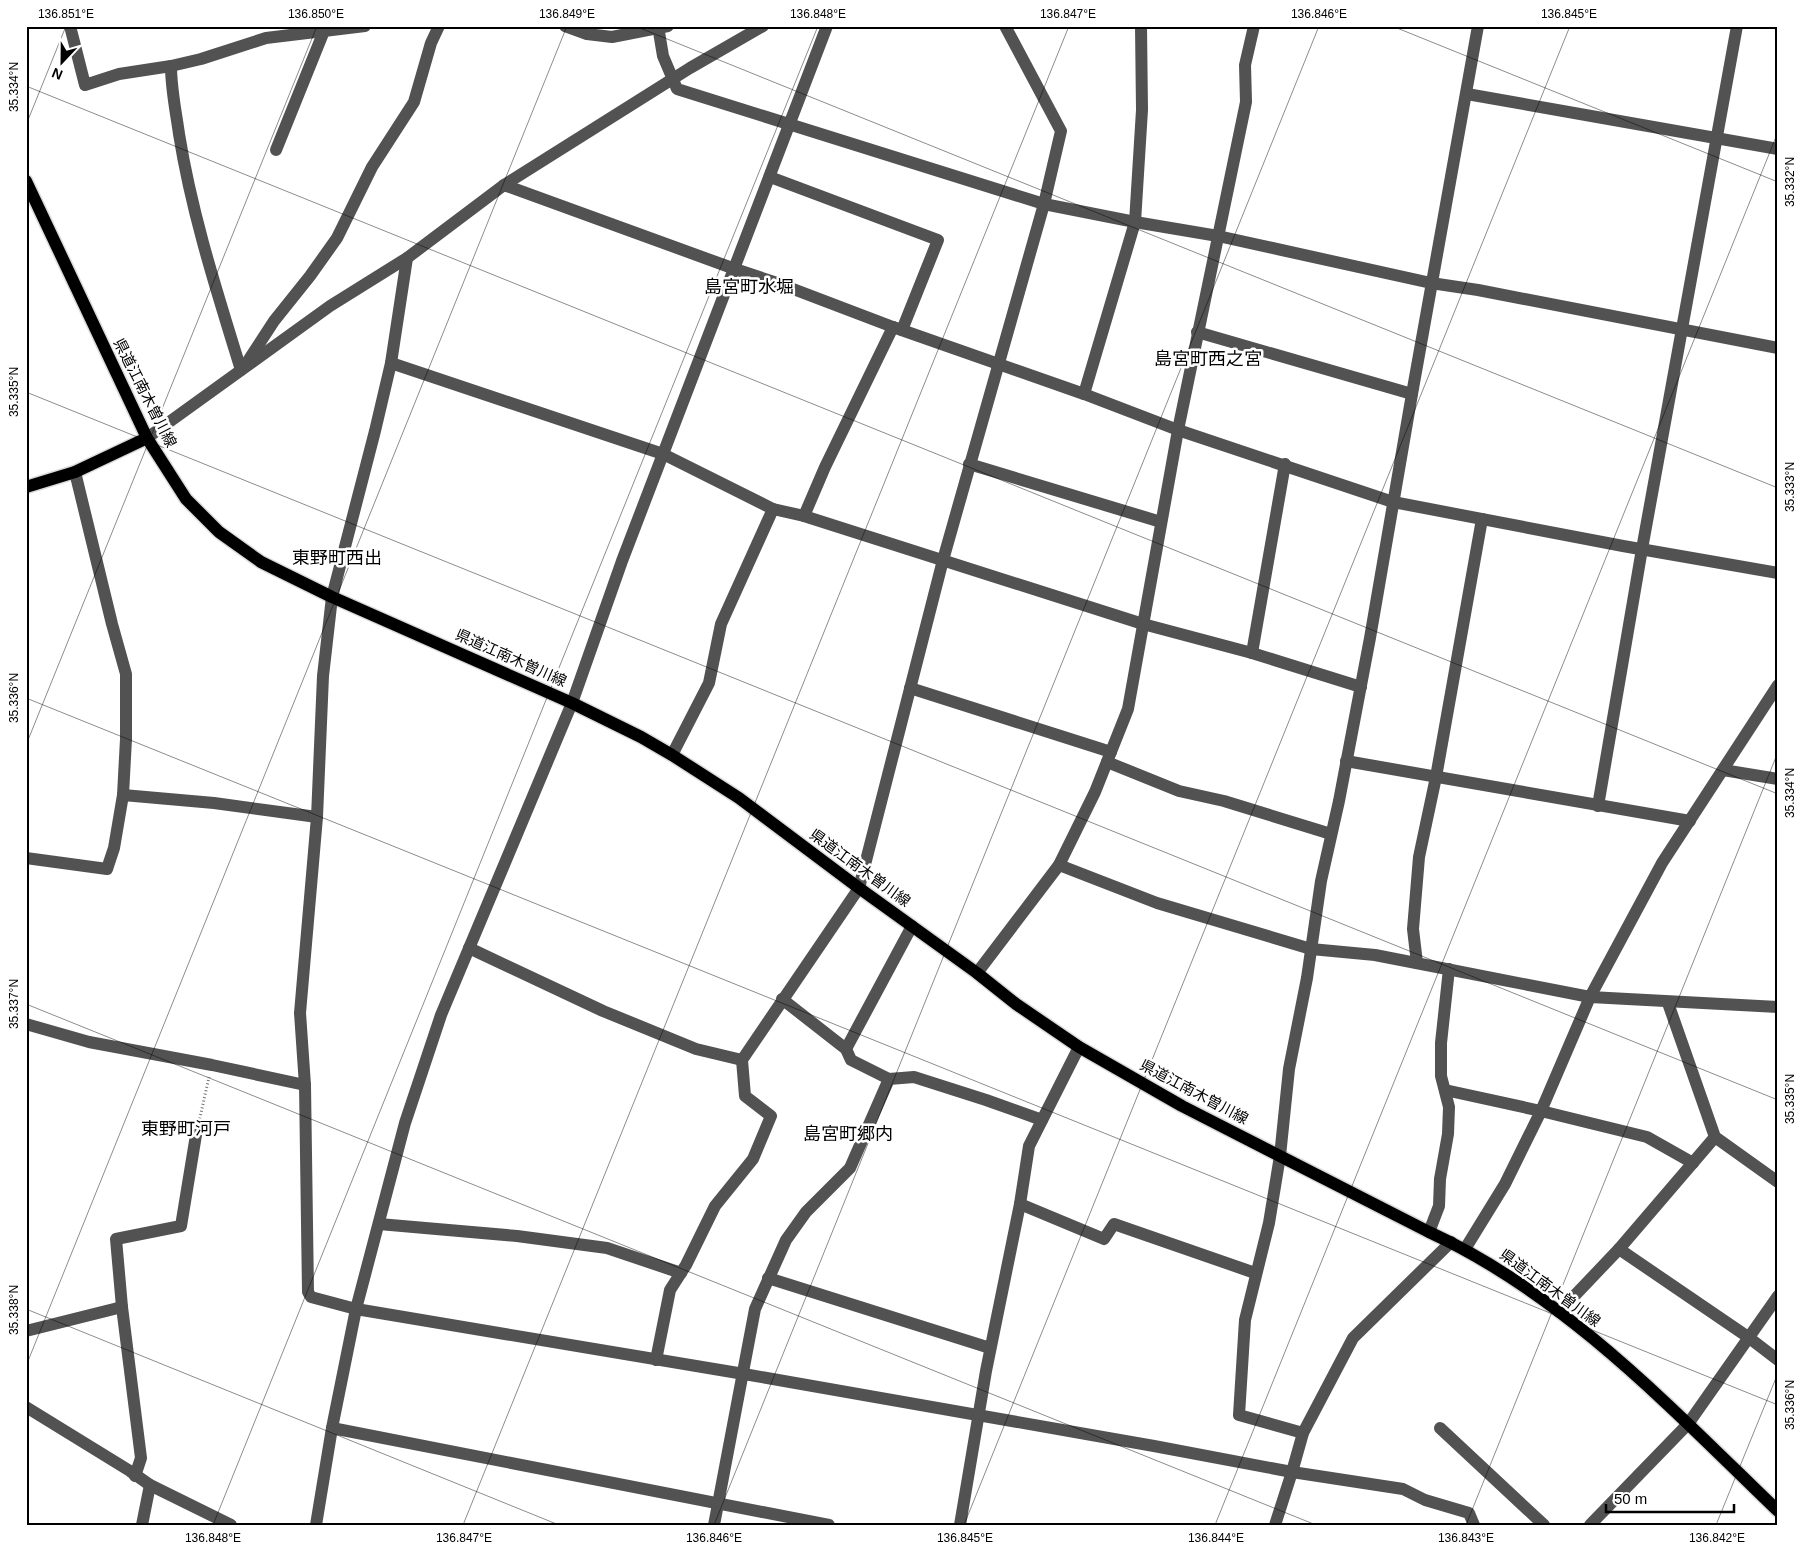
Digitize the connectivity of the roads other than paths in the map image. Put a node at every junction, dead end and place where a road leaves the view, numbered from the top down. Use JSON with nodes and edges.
{"nodes":[{"id":1,"x":70,"y":26,"type":"edge"},
{"id":2,"x":365,"y":26,"type":"edge"},
{"id":3,"x":439,"y":26,"type":"edge"},
{"id":4,"x":565,"y":26,"type":"edge"},
{"id":5,"x":763,"y":26,"type":"edge"},
{"id":6,"x":827,"y":26,"type":"edge"},
{"id":7,"x":1005,"y":26,"type":"edge"},
{"id":8,"x":1141,"y":26,"type":"edge"},
{"id":9,"x":1254,"y":26,"type":"edge"},
{"id":10,"x":1478,"y":26,"type":"edge"},
{"id":11,"x":1737,"y":26,"type":"edge"},
{"id":12,"x":661,"y":27,"type":"edge"},
{"id":13,"x":324,"y":31,"type":"junction"},
{"id":14,"x":171,"y":66,"type":"junction"},
{"id":15,"x":673,"y":79,"type":"junction"},
{"id":16,"x":1467,"y":94,"type":"junction"},
{"id":17,"x":789,"y":124,"type":"junction"},
{"id":18,"x":1716,"y":138,"type":"junction"},
{"id":19,"x":1778,"y":149,"type":"edge"},
{"id":20,"x":276,"y":150,"type":"dead end"},
{"id":21,"x":770,"y":177,"type":"junction"},
{"id":22,"x":26,"y":181,"type":"edge"},
{"id":23,"x":504,"y":185,"type":"junction"},
{"id":24,"x":1044,"y":204,"type":"junction"},
{"id":25,"x":1134,"y":222,"type":"junction"},
{"id":26,"x":1218,"y":236,"type":"junction"},
{"id":27,"x":407,"y":258,"type":"junction"},
{"id":28,"x":735,"y":270,"type":"junction"},
{"id":29,"x":1432,"y":283,"type":"junction"},
{"id":30,"x":897,"y":328,"type":"junction"},
{"id":31,"x":1681,"y":330,"type":"junction"},
{"id":32,"x":1197,"y":332,"type":"junction"},
{"id":33,"x":1778,"y":348,"type":"edge"},
{"id":34,"x":391,"y":363,"type":"junction"},
{"id":35,"x":997,"y":364,"type":"junction"},
{"id":36,"x":241,"y":370,"type":"junction"},
{"id":37,"x":1084,"y":394,"type":"junction"},
{"id":38,"x":1412,"y":394,"type":"junction"},
{"id":39,"x":1178,"y":430,"type":"junction"},
{"id":40,"x":147,"y":438,"type":"junction"},
{"id":41,"x":663,"y":454,"type":"junction"},
{"id":42,"x":969,"y":464,"type":"junction"},
{"id":43,"x":1285,"y":464,"type":"junction"},
{"id":44,"x":75,"y":472,"type":"junction"},
{"id":45,"x":27,"y":484,"type":"edge"},
{"id":46,"x":1393,"y":502,"type":"junction"},
{"id":47,"x":773,"y":509,"type":"junction"},
{"id":48,"x":804,"y":516,"type":"junction"},
{"id":49,"x":1482,"y":519,"type":"junction"},
{"id":50,"x":1162,"y":522,"type":"junction"},
{"id":51,"x":1642,"y":549,"type":"junction"},
{"id":52,"x":943,"y":560,"type":"junction"},
{"id":53,"x":1778,"y":573,"type":"edge"},
{"id":54,"x":332,"y":597,"type":"junction"},
{"id":55,"x":1143,"y":624,"type":"junction"},
{"id":56,"x":1252,"y":653,"type":"junction"},
{"id":57,"x":1778,"y":685,"type":"edge"},
{"id":58,"x":1360,"y":687,"type":"junction"},
{"id":59,"x":910,"y":688,"type":"junction"},
{"id":60,"x":572,"y":703,"type":"junction"},
{"id":61,"x":672,"y":755,"type":"junction"},
{"id":62,"x":1109,"y":757,"type":"junction"},
{"id":63,"x":1346,"y":761,"type":"junction"},
{"id":64,"x":1723,"y":770,"type":"junction"},
{"id":65,"x":1436,"y":777,"type":"junction"},
{"id":66,"x":1778,"y":779,"type":"edge"},
{"id":67,"x":123,"y":795,"type":"junction"},
{"id":68,"x":1598,"y":806,"type":"junction"},
{"id":69,"x":317,"y":817,"type":"junction"},
{"id":70,"x":1690,"y":821,"type":"junction"},
{"id":71,"x":1332,"y":834,"type":"junction"},
{"id":72,"x":26,"y":858,"type":"edge"},
{"id":73,"x":1059,"y":865,"type":"junction"},
{"id":74,"x":859,"y":888,"type":"junction"},
{"id":75,"x":912,"y":926,"type":"junction"},
{"id":76,"x":469,"y":948,"type":"junction"},
{"id":77,"x":1311,"y":949,"type":"junction"},
{"id":78,"x":1417,"y":963,"type":"junction"},
{"id":79,"x":1449,"y":969,"type":"junction"},
{"id":80,"x":977,"y":973,"type":"junction"},
{"id":81,"x":1590,"y":997,"type":"junction"},
{"id":82,"x":782,"y":999,"type":"junction"},
{"id":83,"x":1668,"y":1003,"type":"junction"},
{"id":84,"x":1778,"y":1008,"type":"edge"},
{"id":85,"x":26,"y":1024,"type":"edge"},
{"id":86,"x":1079,"y":1047,"type":"junction"},
{"id":87,"x":846,"y":1048,"type":"junction"},
{"id":88,"x":742,"y":1060,"type":"junction"},
{"id":89,"x":890,"y":1079,"type":"junction"},
{"id":90,"x":305,"y":1085,"type":"junction"},
{"id":91,"x":1445,"y":1090,"type":"junction"},
{"id":92,"x":1541,"y":1111,"type":"junction"},
{"id":93,"x":1042,"y":1120,"type":"junction"},
{"id":94,"x":196,"y":1135,"type":"road end"},
{"id":95,"x":1715,"y":1137,"type":"junction"},
{"id":96,"x":1280,"y":1156,"type":"junction"},
{"id":97,"x":1693,"y":1163,"type":"junction"},
{"id":98,"x":1778,"y":1182,"type":"edge"},
{"id":99,"x":1020,"y":1204,"type":"junction"},
{"id":100,"x":379,"y":1224,"type":"junction"},
{"id":101,"x":1429,"y":1232,"type":"junction"},
{"id":102,"x":1451,"y":1242,"type":"junction"},
{"id":103,"x":1464,"y":1248,"type":"junction"},
{"id":104,"x":1619,"y":1249,"type":"junction"},
{"id":105,"x":681,"y":1273,"type":"junction"},
{"id":106,"x":1255,"y":1273,"type":"junction"},
{"id":107,"x":768,"y":1278,"type":"junction"},
{"id":108,"x":1778,"y":1296,"type":"edge"},
{"id":109,"x":122,"y":1307,"type":"junction"},
{"id":110,"x":356,"y":1310,"type":"junction"},
{"id":111,"x":1559,"y":1312,"type":"junction"},
{"id":112,"x":26,"y":1330,"type":"edge"},
{"id":113,"x":1748,"y":1338,"type":"junction"},
{"id":114,"x":990,"y":1348,"type":"junction"},
{"id":115,"x":656,"y":1360,"type":"junction"},
{"id":116,"x":1778,"y":1360,"type":"edge"},
{"id":117,"x":744,"y":1374,"type":"junction"},
{"id":118,"x":26,"y":1407,"type":"edge"},
{"id":119,"x":979,"y":1416,"type":"junction"},
{"id":120,"x":1688,"y":1424,"type":"junction"},
{"id":121,"x":332,"y":1428,"type":"junction"},
{"id":122,"x":1440,"y":1428,"type":"dead end"},
{"id":123,"x":1303,"y":1433,"type":"junction"},
{"id":124,"x":1292,"y":1472,"type":"junction"},
{"id":125,"x":135,"y":1476,"type":"junction"},
{"id":126,"x":150,"y":1485,"type":"junction"},
{"id":127,"x":718,"y":1504,"type":"junction"},
{"id":128,"x":1778,"y":1511,"type":"edge"},
{"id":129,"x":142,"y":1525,"type":"edge"},
{"id":130,"x":231,"y":1525,"type":"edge"},
{"id":131,"x":316,"y":1525,"type":"edge"},
{"id":132,"x":714,"y":1525,"type":"edge"},
{"id":133,"x":829,"y":1525,"type":"edge"},
{"id":134,"x":960,"y":1525,"type":"edge"},
{"id":135,"x":1275,"y":1525,"type":"edge"},
{"id":136,"x":1474,"y":1525,"type":"edge"},
{"id":137,"x":1544,"y":1525,"type":"edge"},
{"id":138,"x":1590,"y":1525,"type":"edge"}],
"edges":[{"from":1,"to":14,"type":"street"},
{"from":2,"to":13,"type":"street"},
{"from":3,"to":36,"type":"street"},
{"from":4,"to":12,"type":"street"},
{"from":5,"to":15,"type":"street"},
{"from":6,"to":17,"type":"street"},
{"from":7,"to":24,"type":"street"},
{"from":8,"to":25,"type":"street"},
{"from":9,"to":26,"type":"street"},
{"from":10,"to":16,"type":"street"},
{"from":11,"to":18,"type":"street"},
{"from":12,"to":15,"type":"street"},
{"from":13,"to":14,"type":"street"},
{"from":13,"to":20,"type":"street"},
{"from":14,"to":36,"type":"street"},
{"from":15,"to":17,"type":"street"},
{"from":15,"to":23,"type":"street"},
{"from":16,"to":18,"type":"street"},
{"from":16,"to":29,"type":"street"},
{"from":17,"to":21,"type":"street"},
{"from":17,"to":24,"type":"street"},
{"from":18,"to":19,"type":"street"},
{"from":18,"to":31,"type":"street"},
{"from":21,"to":28,"type":"street"},
{"from":21,"to":30,"type":"street"},
{"from":22,"to":40,"type":"main road","name":"県道江南木曽川線"},
{"from":23,"to":27,"type":"street"},
{"from":23,"to":28,"type":"street"},
{"from":24,"to":25,"type":"street"},
{"from":24,"to":35,"type":"street"},
{"from":25,"to":26,"type":"street"},
{"from":25,"to":37,"type":"street"},
{"from":26,"to":29,"type":"street"},
{"from":26,"to":32,"type":"street"},
{"from":27,"to":34,"type":"street"},
{"from":27,"to":36,"type":"street"},
{"from":28,"to":30,"type":"street"},
{"from":28,"to":41,"type":"street"},
{"from":29,"to":31,"type":"street"},
{"from":29,"to":38,"type":"street"},
{"from":30,"to":35,"type":"street"},
{"from":30,"to":48,"type":"street"},
{"from":31,"to":33,"type":"street"},
{"from":31,"to":51,"type":"street"},
{"from":32,"to":38,"type":"street"},
{"from":32,"to":39,"type":"street"},
{"from":34,"to":41,"type":"street"},
{"from":34,"to":54,"type":"street"},
{"from":35,"to":37,"type":"street"},
{"from":35,"to":42,"type":"street"},
{"from":36,"to":40,"type":"street"},
{"from":37,"to":39,"type":"street"},
{"from":38,"to":46,"type":"street"},
{"from":39,"to":43,"type":"street"},
{"from":39,"to":50,"type":"street"},
{"from":40,"to":44,"type":"main road"},
{"from":40,"to":54,"type":"main road","name":"県道江南木曽川線"},
{"from":41,"to":47,"type":"street"},
{"from":41,"to":60,"type":"street"},
{"from":42,"to":50,"type":"street"},
{"from":42,"to":52,"type":"street"},
{"from":43,"to":46,"type":"street"},
{"from":43,"to":56,"type":"street"},
{"from":44,"to":45,"type":"main road"},
{"from":44,"to":67,"type":"street"},
{"from":46,"to":49,"type":"street"},
{"from":46,"to":58,"type":"street"},
{"from":47,"to":48,"type":"street"},
{"from":47,"to":61,"type":"street"},
{"from":48,"to":52,"type":"street"},
{"from":49,"to":51,"type":"street"},
{"from":49,"to":65,"type":"street"},
{"from":50,"to":55,"type":"street"},
{"from":51,"to":53,"type":"street"},
{"from":51,"to":68,"type":"street"},
{"from":52,"to":55,"type":"street"},
{"from":52,"to":59,"type":"street"},
{"from":54,"to":60,"type":"main road","name":"県道江南木曽川線"},
{"from":54,"to":69,"type":"street"},
{"from":55,"to":56,"type":"street"},
{"from":55,"to":62,"type":"street"},
{"from":56,"to":58,"type":"street"},
{"from":57,"to":64,"type":"street"},
{"from":58,"to":63,"type":"street"},
{"from":59,"to":62,"type":"street"},
{"from":59,"to":74,"type":"street"},
{"from":60,"to":61,"type":"main road","name":"県道江南木曽川線"},
{"from":60,"to":76,"type":"street"},
{"from":61,"to":74,"type":"main road","name":"県道江南木曽川線"},
{"from":62,"to":71,"type":"street"},
{"from":62,"to":73,"type":"street"},
{"from":63,"to":65,"type":"street"},
{"from":63,"to":71,"type":"street"},
{"from":64,"to":66,"type":"street"},
{"from":64,"to":70,"type":"street"},
{"from":65,"to":68,"type":"street"},
{"from":65,"to":78,"type":"street"},
{"from":67,"to":69,"type":"street"},
{"from":67,"to":72,"type":"street"},
{"from":68,"to":70,"type":"street"},
{"from":69,"to":90,"type":"street"},
{"from":70,"to":81,"type":"street"},
{"from":71,"to":77,"type":"street"},
{"from":73,"to":77,"type":"street"},
{"from":73,"to":80,"type":"street"},
{"from":74,"to":75,"type":"main road","name":"県道江南木曽川線"},
{"from":74,"to":82,"type":"street"},
{"from":75,"to":80,"type":"main road","name":"県道江南木曽川線"},
{"from":75,"to":87,"type":"street"},
{"from":76,"to":88,"type":"street"},
{"from":76,"to":100,"type":"street"},
{"from":77,"to":78,"type":"street"},
{"from":77,"to":96,"type":"street"},
{"from":78,"to":79,"type":"street"},
{"from":79,"to":81,"type":"street"},
{"from":79,"to":91,"type":"street"},
{"from":80,"to":86,"type":"main road","name":"県道江南木曽川線"},
{"from":81,"to":83,"type":"street"},
{"from":81,"to":92,"type":"street"},
{"from":82,"to":87,"type":"street"},
{"from":82,"to":88,"type":"street"},
{"from":83,"to":84,"type":"street"},
{"from":83,"to":95,"type":"street"},
{"from":85,"to":90,"type":"street"},
{"from":86,"to":93,"type":"street"},
{"from":86,"to":96,"type":"main road","name":"県道江南木曽川線"},
{"from":87,"to":89,"type":"street"},
{"from":88,"to":105,"type":"street"},
{"from":89,"to":93,"type":"street"},
{"from":89,"to":107,"type":"street"},
{"from":90,"to":110,"type":"street"},
{"from":91,"to":92,"type":"street"},
{"from":91,"to":101,"type":"street"},
{"from":92,"to":97,"type":"street"},
{"from":92,"to":103,"type":"street"},
{"from":93,"to":99,"type":"street"},
{"from":94,"to":109,"type":"street"},
{"from":95,"to":97,"type":"street"},
{"from":95,"to":98,"type":"street"},
{"from":96,"to":101,"type":"main road","name":"県道江南木曽川線"},
{"from":96,"to":106,"type":"street"},
{"from":97,"to":104,"type":"street"},
{"from":99,"to":106,"type":"street"},
{"from":99,"to":114,"type":"street"},
{"from":100,"to":105,"type":"street"},
{"from":100,"to":110,"type":"street"},
{"from":101,"to":102,"type":"main road","name":"県道江南木曽川線"},
{"from":102,"to":103,"type":"main road","name":"県道江南木曽川線"},
{"from":102,"to":123,"type":"street"},
{"from":103,"to":111,"type":"main road","name":"県道江南木曽川線"},
{"from":104,"to":111,"type":"street"},
{"from":104,"to":113,"type":"street"},
{"from":105,"to":115,"type":"street"},
{"from":106,"to":123,"type":"street"},
{"from":107,"to":114,"type":"street"},
{"from":107,"to":117,"type":"street"},
{"from":108,"to":113,"type":"street"},
{"from":109,"to":112,"type":"street"},
{"from":109,"to":125,"type":"street"},
{"from":110,"to":115,"type":"street"},
{"from":110,"to":121,"type":"street"},
{"from":111,"to":120,"type":"main road","name":"県道江南木曽川線"},
{"from":113,"to":116,"type":"street"},
{"from":113,"to":120,"type":"street"},
{"from":114,"to":119,"type":"street"},
{"from":115,"to":117,"type":"street"},
{"from":117,"to":119,"type":"street"},
{"from":117,"to":127,"type":"street"},
{"from":118,"to":125,"type":"street"},
{"from":119,"to":124,"type":"street"},
{"from":119,"to":134,"type":"street"},
{"from":120,"to":128,"type":"main road","name":"県道江南木曽川線"},
{"from":120,"to":138,"type":"street"},
{"from":121,"to":127,"type":"street"},
{"from":121,"to":131,"type":"street"},
{"from":122,"to":137,"type":"street"},
{"from":123,"to":124,"type":"street"},
{"from":124,"to":135,"type":"street"},
{"from":124,"to":136,"type":"street"},
{"from":125,"to":126,"type":"street"},
{"from":126,"to":129,"type":"street"},
{"from":126,"to":130,"type":"street"},
{"from":127,"to":132,"type":"street"},
{"from":127,"to":133,"type":"street"}]}
